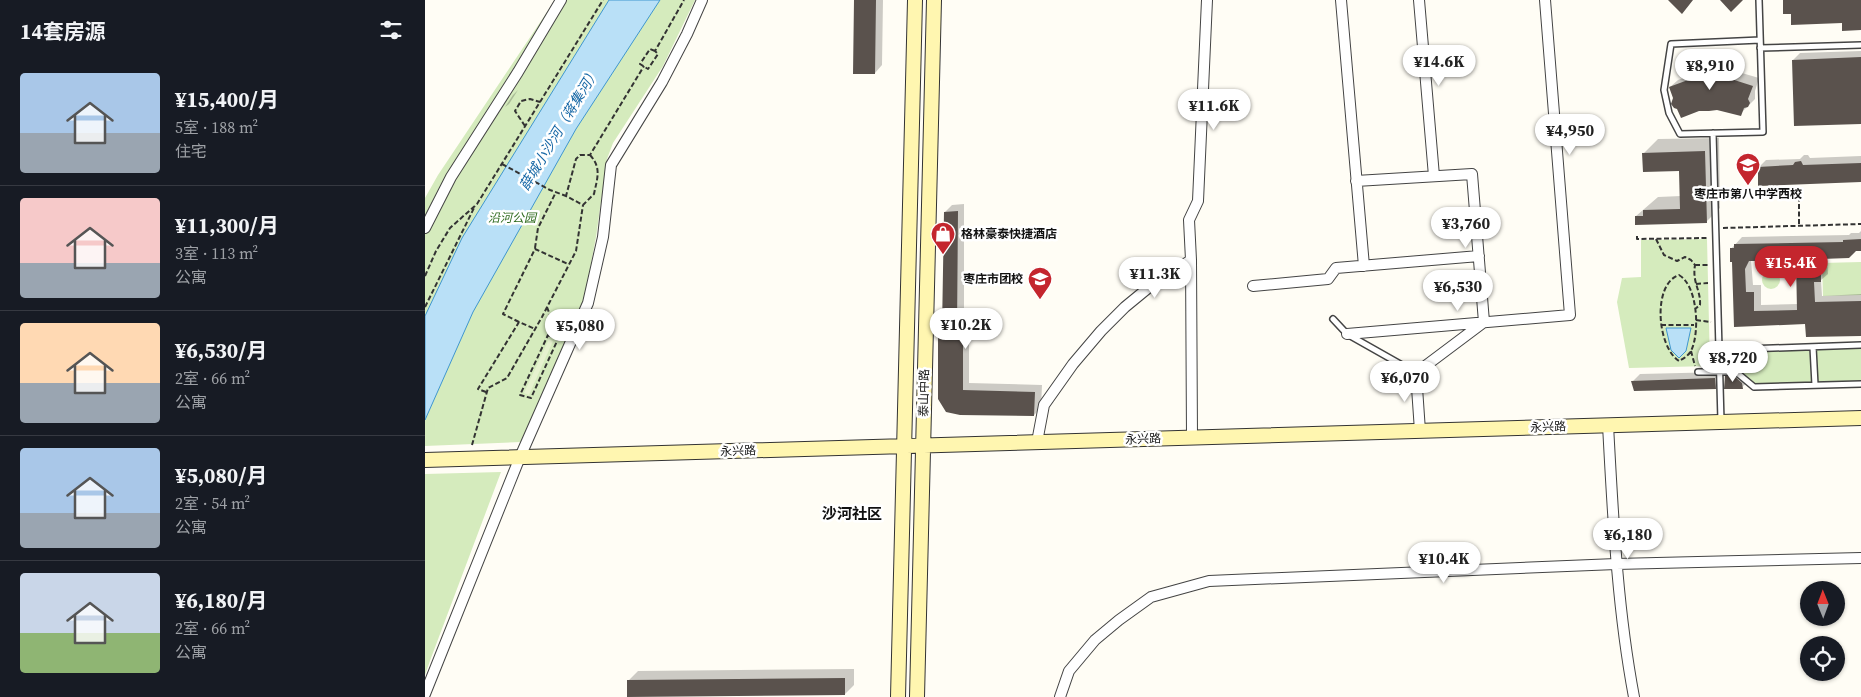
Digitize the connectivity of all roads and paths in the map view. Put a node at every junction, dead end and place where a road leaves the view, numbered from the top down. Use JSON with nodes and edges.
{"nodes":[{"id":1,"x":561,"y":0,"type":"edge"},
{"id":2,"x":603,"y":0,"type":"edge"},
{"id":3,"x":685,"y":0,"type":"edge"},
{"id":4,"x":703,"y":0,"type":"edge"},
{"id":5,"x":915,"y":0,"type":"edge"},
{"id":6,"x":934,"y":0,"type":"edge"},
{"id":7,"x":1207,"y":0,"type":"edge"},
{"id":8,"x":1341,"y":0,"type":"edge"},
{"id":9,"x":1419,"y":0,"type":"edge"},
{"id":10,"x":1545,"y":0,"type":"edge"},
{"id":11,"x":1759,"y":0,"type":"edge"},
{"id":12,"x":1760,"y":40,"type":"junction"},
{"id":13,"x":1861,"y":45,"type":"edge"},
{"id":14,"x":1761,"y":48,"type":"junction"},
{"id":15,"x":655,"y":51,"type":"junction"},
{"id":16,"x":644,"y":66,"type":"junction"},
{"id":17,"x":540,"y":102,"type":"junction"},
{"id":18,"x":525,"y":126,"type":"junction"},
{"id":19,"x":1713,"y":134,"type":"junction"},
{"id":20,"x":590,"y":155,"type":"junction"},
{"id":21,"x":502,"y":164,"type":"junction"},
{"id":22,"x":1435,"y":176,"type":"junction"},
{"id":23,"x":1356,"y":181,"type":"junction"},
{"id":24,"x":1799,"y":189,"type":"dead end"},
{"id":25,"x":556,"y":192,"type":"junction"},
{"id":26,"x":566,"y":196,"type":"junction"},
{"id":27,"x":477,"y":204,"type":"junction"},
{"id":28,"x":583,"y":205,"type":"junction"},
{"id":29,"x":1861,"y":224,"type":"edge"},
{"id":30,"x":1799,"y":226,"type":"junction"},
{"id":31,"x":425,"y":228,"type":"edge"},
{"id":32,"x":1716,"y":228,"type":"junction"},
{"id":33,"x":1637,"y":236,"type":"dead end"},
{"id":34,"x":1656,"y":238,"type":"junction"},
{"id":35,"x":1716,"y":238,"type":"junction"},
{"id":36,"x":535,"y":249,"type":"junction"},
{"id":37,"x":1479,"y":256,"type":"junction"},
{"id":38,"x":1191,"y":260,"type":"junction"},
{"id":39,"x":568,"y":264,"type":"junction"},
{"id":40,"x":1717,"y":264,"type":"junction"},
{"id":41,"x":1695,"y":265,"type":"junction"},
{"id":42,"x":1364,"y":266,"type":"junction"},
{"id":43,"x":425,"y":276,"type":"edge"},
{"id":44,"x":1717,"y":283,"type":"junction"},
{"id":45,"x":1696,"y":284,"type":"junction"},
{"id":46,"x":1253,"y":286,"type":"dead end"},
{"id":47,"x":547,"y":306,"type":"junction"},
{"id":48,"x":425,"y":307,"type":"edge"},
{"id":49,"x":1695,"y":310,"type":"junction"},
{"id":50,"x":1333,"y":318,"type":"dead end"},
{"id":51,"x":1695,"y":320,"type":"junction"},
{"id":52,"x":519,"y":322,"type":"junction"},
{"id":53,"x":1484,"y":322,"type":"junction"},
{"id":54,"x":1718,"y":322,"type":"junction"},
{"id":55,"x":1695,"y":324,"type":"junction"},
{"id":56,"x":1661,"y":325,"type":"junction"},
{"id":57,"x":535,"y":329,"type":"junction"},
{"id":58,"x":1347,"y":334,"type":"junction"},
{"id":59,"x":551,"y":336,"type":"junction"},
{"id":60,"x":1861,"y":345,"type":"edge"},
{"id":61,"x":1813,"y":347,"type":"junction"},
{"id":62,"x":1719,"y":350,"type":"junction"},
{"id":63,"x":1691,"y":351,"type":"junction"},
{"id":64,"x":1698,"y":372,"type":"joint"},
{"id":65,"x":1720,"y":372,"type":"junction"},
{"id":66,"x":1416,"y":373,"type":"junction"},
{"id":67,"x":1861,"y":384,"type":"edge"},
{"id":68,"x":1815,"y":385,"type":"junction"},
{"id":69,"x":487,"y":392,"type":"junction"},
{"id":70,"x":1861,"y":418,"type":"edge"},
{"id":71,"x":1721,"y":422,"type":"junction"},
{"id":72,"x":1608,"y":425,"type":"junction"},
{"id":73,"x":1420,"y":431,"type":"junction"},
{"id":74,"x":1192,"y":437,"type":"junction"},
{"id":75,"x":1037,"y":442,"type":"junction"},
{"id":76,"x":923,"y":446,"type":"junction"},
{"id":77,"x":904,"y":447,"type":"junction"},
{"id":78,"x":520,"y":457,"type":"junction"},
{"id":79,"x":468,"y":459,"type":"junction"},
{"id":80,"x":425,"y":460,"type":"edge"},
{"id":81,"x":1861,"y":558,"type":"edge"},
{"id":82,"x":1616,"y":564,"type":"junction"},
{"id":83,"x":425,"y":694,"type":"edge"},
{"id":84,"x":898,"y":697,"type":"edge"},
{"id":85,"x":917,"y":697,"type":"edge"},
{"id":86,"x":1060,"y":697,"type":"edge"},
{"id":87,"x":1634,"y":697,"type":"edge"}],
"edges":[{"from":1,"to":31,"type":"street"},
{"from":2,"to":17,"type":"path"},
{"from":3,"to":15,"type":"path"},
{"from":4,"to":78,"type":"street"},
{"from":5,"to":77,"type":"street","name":"泰山中路"},
{"from":6,"to":76,"type":"street","name":"泰山中路"},
{"from":7,"to":38,"type":"street"},
{"from":8,"to":23,"type":"street"},
{"from":9,"to":22,"type":"street"},
{"from":10,"to":53,"type":"street"},
{"from":11,"to":12,"type":"lane"},
{"from":12,"to":14,"type":"lane"},
{"from":12,"to":19,"type":"lane"},
{"from":13,"to":14,"type":"lane"},
{"from":14,"to":19,"type":"lane"},
{"from":15,"to":16,"type":"path"},
{"from":15,"to":16,"type":"path"},
{"from":16,"to":20,"type":"path"},
{"from":17,"to":18,"type":"path"},
{"from":17,"to":18,"type":"path"},
{"from":18,"to":21,"type":"path"},
{"from":19,"to":32,"type":"lane"},
{"from":20,"to":26,"type":"path"},
{"from":20,"to":28,"type":"path"},
{"from":21,"to":25,"type":"path"},
{"from":21,"to":27,"type":"path"},
{"from":22,"to":23,"type":"street"},
{"from":22,"to":37,"type":"street"},
{"from":23,"to":42,"type":"street"},
{"from":24,"to":30,"type":"path"},
{"from":25,"to":26,"type":"path"},
{"from":25,"to":36,"type":"path"},
{"from":26,"to":28,"type":"path"},
{"from":27,"to":43,"type":"path"},
{"from":27,"to":48,"type":"path"},
{"from":28,"to":39,"type":"path"},
{"from":29,"to":30,"type":"path"},
{"from":30,"to":32,"type":"path"},
{"from":32,"to":35,"type":"lane"},
{"from":33,"to":34,"type":"path"},
{"from":34,"to":35,"type":"path"},
{"from":34,"to":41,"type":"path"},
{"from":35,"to":40,"type":"lane"},
{"from":36,"to":39,"type":"path"},
{"from":36,"to":52,"type":"path"},
{"from":37,"to":42,"type":"street"},
{"from":37,"to":53,"type":"street"},
{"from":38,"to":74,"type":"street"},
{"from":38,"to":75,"type":"street"},
{"from":39,"to":47,"type":"path"},
{"from":40,"to":41,"type":"path"},
{"from":40,"to":44,"type":"lane"},
{"from":41,"to":45,"type":"path"},
{"from":42,"to":46,"type":"street"},
{"from":44,"to":45,"type":"path"},
{"from":44,"to":54,"type":"lane"},
{"from":45,"to":49,"type":"path"},
{"from":47,"to":57,"type":"path"},
{"from":47,"to":59,"type":"path"},
{"from":49,"to":51,"type":"path"},
{"from":49,"to":56,"type":"path"},
{"from":50,"to":58,"type":"lane"},
{"from":51,"to":54,"type":"path"},
{"from":51,"to":55,"type":"path"},
{"from":52,"to":57,"type":"path"},
{"from":52,"to":69,"type":"path"},
{"from":53,"to":58,"type":"street"},
{"from":53,"to":66,"type":"street"},
{"from":54,"to":62,"type":"lane"},
{"from":55,"to":56,"type":"path"},
{"from":55,"to":63,"type":"path"},
{"from":56,"to":63,"type":"path"},
{"from":57,"to":69,"type":"path"},
{"from":58,"to":66,"type":"lane"},
{"from":59,"to":59,"type":"path"},
{"from":60,"to":61,"type":"lane"},
{"from":61,"to":62,"type":"lane"},
{"from":61,"to":68,"type":"lane"},
{"from":62,"to":65,"type":"lane"},
{"from":63,"to":64,"type":"path"},
{"from":64,"to":65,"type":"lane"},
{"from":65,"to":68,"type":"lane"},
{"from":65,"to":71,"type":"lane"},
{"from":66,"to":73,"type":"street"},
{"from":67,"to":68,"type":"lane"},
{"from":69,"to":79,"type":"path"},
{"from":70,"to":71,"type":"street","name":"永兴路"},
{"from":71,"to":72,"type":"street","name":"永兴路"},
{"from":72,"to":73,"type":"street","name":"永兴路"},
{"from":72,"to":82,"type":"street"},
{"from":73,"to":74,"type":"street","name":"永兴路"},
{"from":74,"to":75,"type":"street","name":"永兴路"},
{"from":75,"to":76,"type":"street","name":"永兴路"},
{"from":76,"to":77,"type":"street","name":"永兴路"},
{"from":76,"to":85,"type":"street","name":"泰山中路"},
{"from":77,"to":78,"type":"street","name":"永兴路"},
{"from":77,"to":84,"type":"street","name":"泰山中路"},
{"from":78,"to":79,"type":"street","name":"永兴路"},
{"from":78,"to":83,"type":"street"},
{"from":79,"to":80,"type":"street","name":"永兴路"},
{"from":81,"to":82,"type":"street"},
{"from":82,"to":86,"type":"street"},
{"from":82,"to":87,"type":"street"}]}
